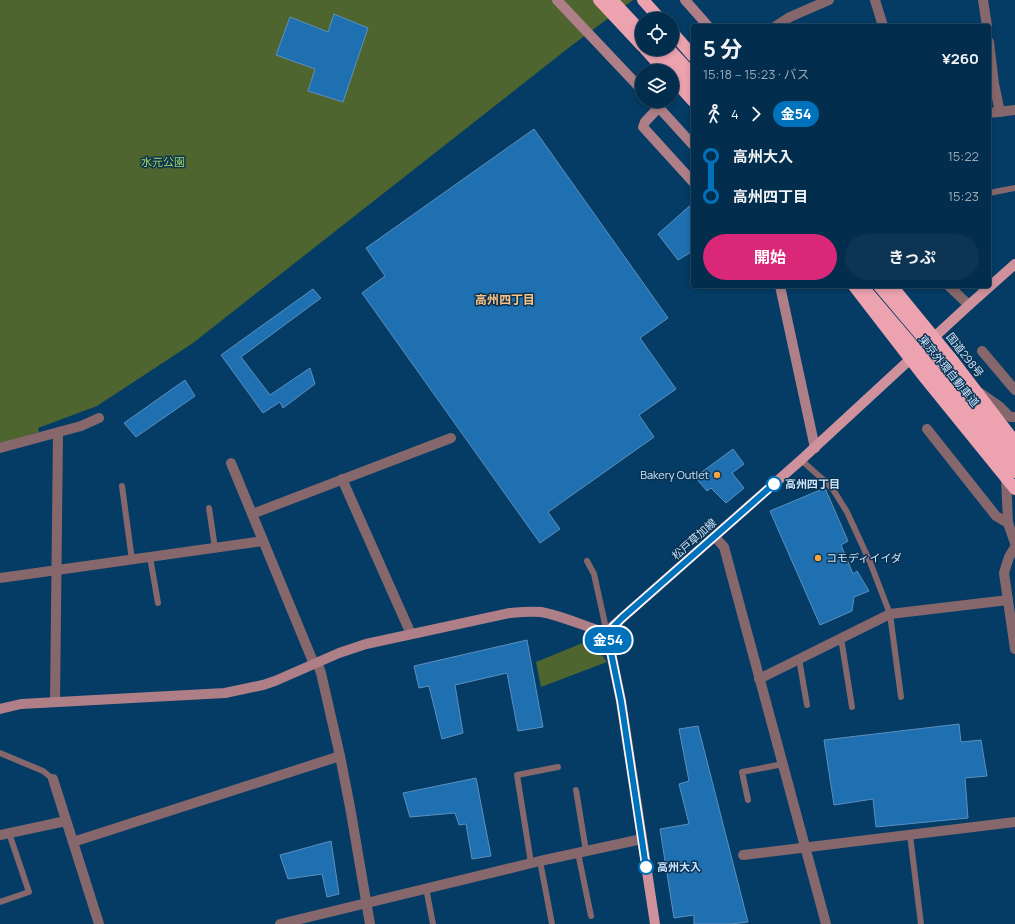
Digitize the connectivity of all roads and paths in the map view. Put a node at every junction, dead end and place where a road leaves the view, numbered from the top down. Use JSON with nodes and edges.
{"nodes":[{"id":1,"x":557,"y":0,"type":"edge"},
{"id":2,"x":599,"y":0,"type":"edge"},
{"id":3,"x":612,"y":0,"type":"edge"},
{"id":4,"x":623,"y":0,"type":"edge"},
{"id":5,"x":643,"y":0,"type":"edge"},
{"id":6,"x":685,"y":0,"type":"edge"},
{"id":7,"x":829,"y":0,"type":"edge"},
{"id":8,"x":875,"y":0,"type":"edge"},
{"id":9,"x":983,"y":0,"type":"edge"},
{"id":10,"x":654,"y":12,"type":"edge"},
{"id":11,"x":635,"y":13,"type":"edge"},
{"id":12,"x":706,"y":24,"type":"edge"},
{"id":13,"x":779,"y":24,"type":"edge"},
{"id":14,"x":882,"y":24,"type":"edge"},
{"id":15,"x":987,"y":24,"type":"edge"},
{"id":16,"x":635,"y":25,"type":"edge"},
{"id":17,"x":635,"y":39,"type":"edge"},
{"id":18,"x":679,"y":40,"type":"edge"},
{"id":19,"x":691,"y":54,"type":"edge"},
{"id":20,"x":651,"y":56,"type":"edge"},
{"id":21,"x":662,"y":56,"type":"edge"},
{"id":22,"x":675,"y":56,"type":"edge"},
{"id":23,"x":991,"y":59,"type":"edge"},
{"id":24,"x":659,"y":64,"type":"edge"},
{"id":25,"x":691,"y":73,"type":"edge"},
{"id":26,"x":635,"y":83,"type":"edge"},
{"id":27,"x":679,"y":84,"type":"edge"},
{"id":28,"x":691,"y":94,"type":"edge"},
{"id":29,"x":653,"y":108,"type":"edge"},
{"id":30,"x":660,"y":108,"type":"edge"},
{"id":31,"x":1015,"y":110,"type":"edge"},
{"id":32,"x":1000,"y":112,"type":"junction"},
{"id":33,"x":991,"y":114,"type":"edge"},
{"id":34,"x":691,"y":142,"type":"edge"},
{"id":35,"x":691,"y":180,"type":"edge"},
{"id":36,"x":1015,"y":188,"type":"edge"},
{"id":37,"x":991,"y":193,"type":"edge"},
{"id":38,"x":1015,"y":264,"type":"edge"},
{"id":39,"x":991,"y":285,"type":"edge"},
{"id":40,"x":780,"y":288,"type":"edge"},
{"id":41,"x":856,"y":288,"type":"edge"},
{"id":42,"x":864,"y":288,"type":"edge"},
{"id":43,"x":881,"y":288,"type":"edge"},
{"id":44,"x":894,"y":288,"type":"edge"},
{"id":45,"x":951,"y":288,"type":"edge"},
{"id":46,"x":988,"y":288,"type":"edge"},
{"id":47,"x":969,"y":305,"type":"junction"},
{"id":48,"x":934,"y":338,"type":"junction"},
{"id":49,"x":982,"y":351,"type":"dead end"},
{"id":50,"x":910,"y":360,"type":"junction"},
{"id":51,"x":973,"y":387,"type":"junction"},
{"id":52,"x":1015,"y":390,"type":"edge"},
{"id":53,"x":1015,"y":417,"type":"edge"},
{"id":54,"x":99,"y":418,"type":"dead end"},
{"id":55,"x":927,"y":428,"type":"dead end"},
{"id":56,"x":58,"y":433,"type":"junction"},
{"id":57,"x":451,"y":438,"type":"dead end"},
{"id":58,"x":1015,"y":442,"type":"edge"},
{"id":59,"x":0,"y":448,"type":"edge"},
{"id":60,"x":815,"y":448,"type":"junction"},
{"id":61,"x":1015,"y":457,"type":"edge"},
{"id":62,"x":801,"y":460,"type":"junction"},
{"id":63,"x":231,"y":463,"type":"dead end"},
{"id":64,"x":1010,"y":474,"type":"edge"},
{"id":65,"x":342,"y":479,"type":"junction"},
{"id":66,"x":122,"y":486,"type":"dead end"},
{"id":67,"x":1015,"y":489,"type":"edge"},
{"id":68,"x":209,"y":508,"type":"dead end"},
{"id":69,"x":252,"y":514,"type":"junction"},
{"id":70,"x":1008,"y":523,"type":"junction"},
{"id":71,"x":715,"y":537,"type":"junction"},
{"id":72,"x":263,"y":541,"type":"junction"},
{"id":73,"x":1015,"y":543,"type":"edge"},
{"id":74,"x":1015,"y":547,"type":"edge"},
{"id":75,"x":215,"y":548,"type":"junction"},
{"id":76,"x":150,"y":557,"type":"junction"},
{"id":77,"x":132,"y":560,"type":"junction"},
{"id":78,"x":587,"y":561,"type":"dead end"},
{"id":79,"x":57,"y":570,"type":"junction"},
{"id":80,"x":0,"y":578,"type":"edge"},
{"id":81,"x":1008,"y":600,"type":"junction"},
{"id":82,"x":158,"y":603,"type":"dead end"},
{"id":83,"x":890,"y":614,"type":"junction"},
{"id":84,"x":607,"y":633,"type":"junction"},
{"id":85,"x":411,"y":634,"type":"junction"},
{"id":86,"x":842,"y":638,"type":"junction"},
{"id":87,"x":1015,"y":649,"type":"edge"},
{"id":88,"x":799,"y":659,"type":"junction"},
{"id":89,"x":315,"y":663,"type":"junction"},
{"id":90,"x":759,"y":679,"type":"junction"},
{"id":91,"x":901,"y":697,"type":"dead end"},
{"id":92,"x":55,"y":702,"type":"junction"},
{"id":93,"x":807,"y":705,"type":"dead end"},
{"id":94,"x":852,"y":707,"type":"dead end"},
{"id":95,"x":0,"y":709,"type":"edge"},
{"id":96,"x":0,"y":753,"type":"edge"},
{"id":97,"x":340,"y":756,"type":"junction"},
{"id":98,"x":783,"y":764,"type":"junction"},
{"id":99,"x":558,"y":767,"type":"dead end"},
{"id":100,"x":53,"y":779,"type":"joint"},
{"id":101,"x":576,"y":790,"type":"dead end"},
{"id":102,"x":748,"y":800,"type":"dead end"},
{"id":103,"x":66,"y":821,"type":"junction"},
{"id":104,"x":1015,"y":822,"type":"edge"},
{"id":105,"x":5,"y":834,"type":"edge"},
{"id":106,"x":910,"y":835,"type":"junction"},
{"id":107,"x":642,"y":839,"type":"junction"},
{"id":108,"x":72,"y":842,"type":"junction"},
{"id":109,"x":806,"y":847,"type":"junction"},
{"id":110,"x":582,"y":852,"type":"junction"},
{"id":111,"x":743,"y":855,"type":"dead end"},
{"id":112,"x":536,"y":862,"type":"junction"},
{"id":113,"x":426,"y":888,"type":"junction"},
{"id":114,"x":0,"y":902,"type":"edge"},
{"id":115,"x":367,"y":902,"type":"junction"},
{"id":116,"x":591,"y":916,"type":"dead end"},
{"id":117,"x":99,"y":924,"type":"edge"},
{"id":118,"x":280,"y":924,"type":"edge"},
{"id":119,"x":370,"y":924,"type":"edge"},
{"id":120,"x":433,"y":924,"type":"edge"},
{"id":121,"x":552,"y":924,"type":"edge"},
{"id":122,"x":655,"y":924,"type":"edge"},
{"id":123,"x":826,"y":924,"type":"edge"},
{"id":124,"x":921,"y":924,"type":"edge"}],
"edges":[{"from":1,"to":26,"type":"street"},
{"from":2,"to":17,"type":"highway"},
{"from":3,"to":16,"type":"highway"},
{"from":4,"to":11,"type":"highway"},
{"from":5,"to":10,"type":"highway"},
{"from":6,"to":12,"type":"street"},
{"from":7,"to":13,"type":"street"},
{"from":8,"to":14,"type":"street"},
{"from":9,"to":15,"type":"street"},
{"from":18,"to":19,"type":"highway"},
{"from":20,"to":24,"type":"highway"},
{"from":21,"to":28,"type":"highway"},
{"from":22,"to":25,"type":"highway"},
{"from":23,"to":32,"type":"street"},
{"from":27,"to":28,"type":"highway"},
{"from":29,"to":35,"type":"street"},
{"from":30,"to":34,"type":"street"},
{"from":31,"to":32,"type":"street"},
{"from":32,"to":33,"type":"street"},
{"from":36,"to":37,"type":"lane"},
{"from":38,"to":39,"type":"main road","name":"松戸草加線"},
{"from":40,"to":60,"type":"street"},
{"from":41,"to":50,"type":"highway"},
{"from":42,"to":64,"type":"highway","name":"東京外環自動車道","bridge":true},
{"from":43,"to":61,"type":"highway","name":"東京外環自動車道","bridge":true},
{"from":44,"to":48,"type":"highway","name":"国道298号"},
{"from":45,"to":47,"type":"street"},
{"from":46,"to":47,"type":"main road","name":"松戸草加線"},
{"from":47,"to":48,"type":"main road","name":"松戸草加線"},
{"from":48,"to":50,"type":"main road","name":"松戸草加線"},
{"from":48,"to":51,"type":"highway","name":"国道298号"},
{"from":49,"to":52,"type":"street"},
{"from":50,"to":60,"type":"main road","name":"松戸草加線"},
{"from":50,"to":64,"type":"highway"},
{"from":51,"to":53,"type":"street"},
{"from":51,"to":58,"type":"highway","name":"国道298号"},
{"from":54,"to":56,"type":"street"},
{"from":55,"to":70,"type":"street"},
{"from":56,"to":59,"type":"street"},
{"from":56,"to":79,"type":"street"},
{"from":57,"to":65,"type":"street"},
{"from":60,"to":62,"type":"main road","name":"松戸草加線"},
{"from":62,"to":71,"type":"main road","name":"松戸草加線"},
{"from":62,"to":83,"type":"lane"},
{"from":63,"to":69,"type":"street"},
{"from":64,"to":67,"type":"highway"},
{"from":64,"to":70,"type":"street"},
{"from":65,"to":69,"type":"street"},
{"from":65,"to":85,"type":"street"},
{"from":66,"to":77,"type":"lane"},
{"from":68,"to":75,"type":"lane"},
{"from":69,"to":72,"type":"street"},
{"from":70,"to":73,"type":"street"},
{"from":71,"to":84,"type":"main road","name":"松戸草加線"},
{"from":71,"to":90,"type":"street"},
{"from":72,"to":75,"type":"street"},
{"from":72,"to":89,"type":"street"},
{"from":74,"to":81,"type":"street"},
{"from":75,"to":76,"type":"street"},
{"from":76,"to":77,"type":"street"},
{"from":76,"to":82,"type":"lane"},
{"from":77,"to":79,"type":"street"},
{"from":78,"to":84,"type":"lane"},
{"from":79,"to":80,"type":"street"},
{"from":79,"to":92,"type":"street"},
{"from":81,"to":83,"type":"street"},
{"from":81,"to":87,"type":"street"},
{"from":83,"to":86,"type":"street"},
{"from":83,"to":91,"type":"lane"},
{"from":84,"to":85,"type":"street"},
{"from":84,"to":107,"type":"main road"},
{"from":85,"to":89,"type":"street"},
{"from":86,"to":88,"type":"street"},
{"from":86,"to":94,"type":"lane"},
{"from":88,"to":90,"type":"street"},
{"from":88,"to":93,"type":"lane"},
{"from":89,"to":92,"type":"street"},
{"from":89,"to":97,"type":"street"},
{"from":90,"to":98,"type":"street"},
{"from":92,"to":95,"type":"street"},
{"from":96,"to":100,"type":"lane"},
{"from":97,"to":108,"type":"street"},
{"from":97,"to":115,"type":"street"},
{"from":98,"to":102,"type":"lane"},
{"from":98,"to":109,"type":"street"},
{"from":99,"to":112,"type":"lane"},
{"from":100,"to":103,"type":"street"},
{"from":101,"to":110,"type":"lane"},
{"from":103,"to":105,"type":"street"},
{"from":103,"to":108,"type":"street"},
{"from":104,"to":106,"type":"street"},
{"from":105,"to":114,"type":"lane"},
{"from":106,"to":109,"type":"street"},
{"from":106,"to":124,"type":"lane"},
{"from":107,"to":110,"type":"street"},
{"from":107,"to":122,"type":"main road"},
{"from":108,"to":117,"type":"street"},
{"from":109,"to":111,"type":"street"},
{"from":109,"to":123,"type":"street"},
{"from":110,"to":112,"type":"street"},
{"from":110,"to":116,"type":"lane"},
{"from":112,"to":113,"type":"street"},
{"from":112,"to":121,"type":"lane"},
{"from":113,"to":115,"type":"street"},
{"from":113,"to":120,"type":"lane"},
{"from":115,"to":118,"type":"street"},
{"from":115,"to":119,"type":"street"}]}
